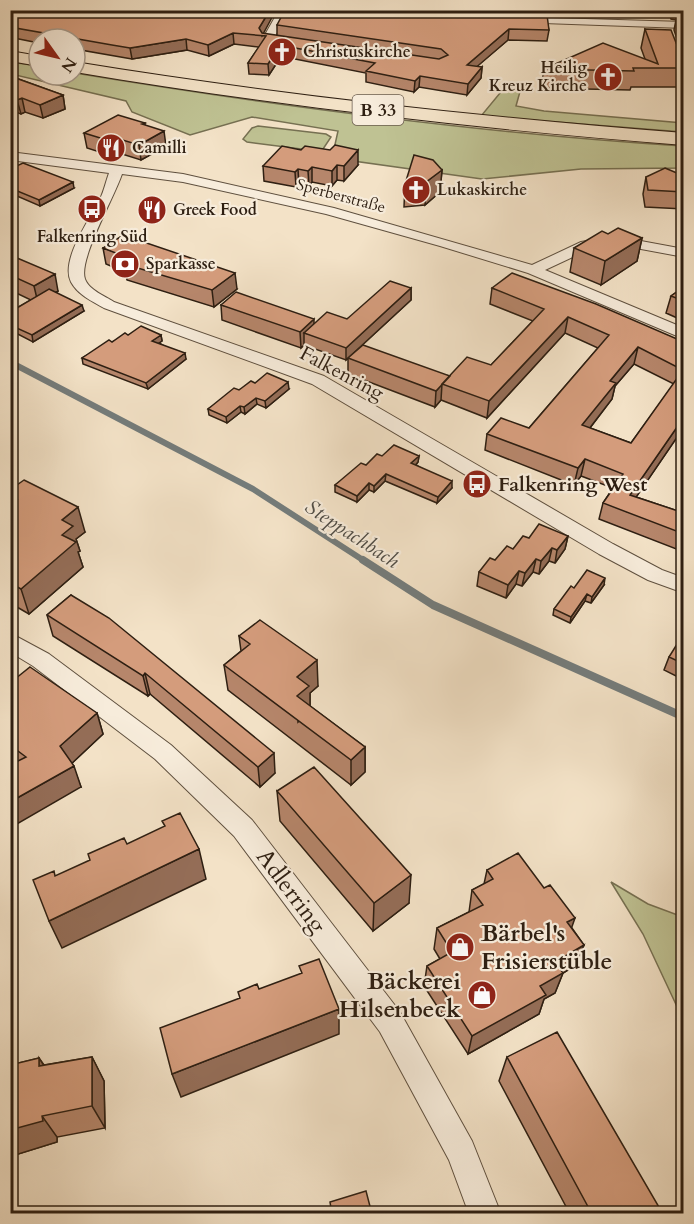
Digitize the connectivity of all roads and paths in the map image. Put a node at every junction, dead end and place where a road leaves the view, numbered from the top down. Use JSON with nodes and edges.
{"nodes":[{"id":1,"x":284,"y":10,"type":"edge"},
{"id":2,"x":617,"y":10,"type":"edge"},
{"id":3,"x":654,"y":10,"type":"edge"},
{"id":4,"x":509,"y":20,"type":"edge"},
{"id":5,"x":623,"y":23,"type":"junction"},
{"id":6,"x":662,"y":24,"type":"junction"},
{"id":7,"x":684,"y":25,"type":"edge"},
{"id":8,"x":300,"y":45,"type":"edge"},
{"id":9,"x":10,"y":56,"type":"edge"},
{"id":10,"x":27,"y":59,"type":"edge"},
{"id":11,"x":87,"y":70,"type":"edge"},
{"id":12,"x":684,"y":139,"type":"edge"},
{"id":13,"x":10,"y":156,"type":"edge"},
{"id":14,"x":117,"y":169,"type":"junction"},
{"id":15,"x":684,"y":253,"type":"edge"},
{"id":16,"x":533,"y":270,"type":"junction"},
{"id":17,"x":684,"y":334,"type":"edge"},
{"id":18,"x":684,"y":586,"type":"edge"},
{"id":19,"x":10,"y":641,"type":"edge"},
{"id":20,"x":485,"y":1214,"type":"edge"}],
"edges":[{"from":1,"to":8,"type":"street"},
{"from":2,"to":5,"type":"street"},
{"from":3,"to":6,"type":"street"},
{"from":4,"to":5,"type":"street"},
{"from":5,"to":6,"type":"street"},
{"from":6,"to":7,"type":"street"},
{"from":9,"to":10,"type":"main road"},
{"from":11,"to":12,"type":"main road","number":"B 33"},
{"from":13,"to":14,"type":"street","name":"Sperberstraße"},
{"from":14,"to":16,"type":"street","name":"Sperberstraße"},
{"from":14,"to":18,"type":"street","name":"Falkenring"},
{"from":15,"to":16,"type":"street"},
{"from":16,"to":17,"type":"street","name":"Sperberstraße"},
{"from":19,"to":20,"type":"street","name":"Adlerring"}]}
